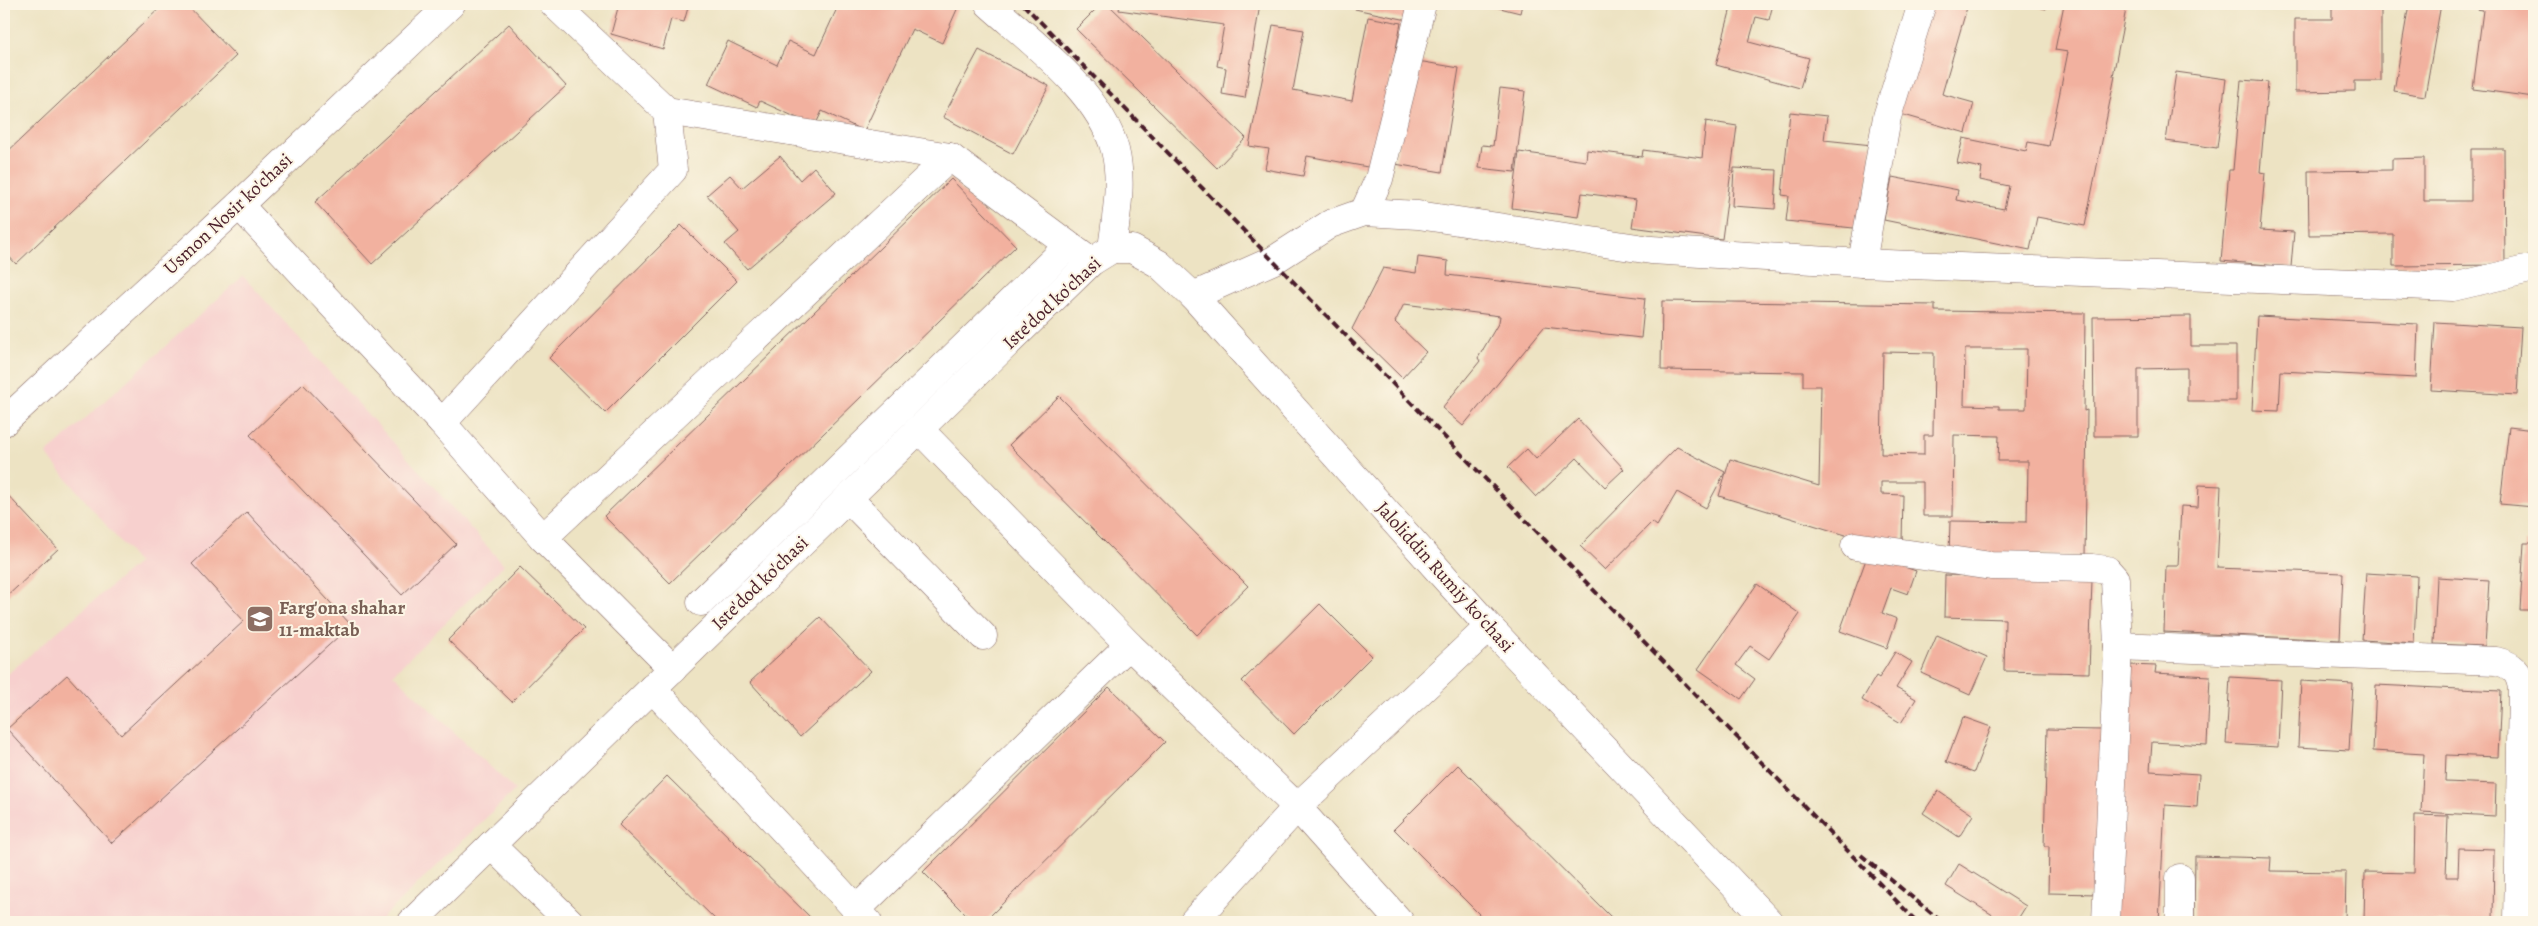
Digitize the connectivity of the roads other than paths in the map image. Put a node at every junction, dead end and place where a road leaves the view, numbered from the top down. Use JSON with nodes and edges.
{"nodes":[{"id":1,"x":451,"y":4,"type":"edge"},
{"id":2,"x":554,"y":4,"type":"edge"},
{"id":3,"x":989,"y":4,"type":"edge"},
{"id":4,"x":1422,"y":4,"type":"edge"},
{"id":5,"x":1922,"y":4,"type":"edge"},
{"id":6,"x":667,"y":110,"type":"junction"},
{"id":7,"x":950,"y":157,"type":"junction"},
{"id":8,"x":239,"y":205,"type":"junction"},
{"id":9,"x":1364,"y":212,"type":"junction"},
{"id":10,"x":1068,"y":246,"type":"junction"},
{"id":11,"x":1102,"y":255,"type":"junction"},
{"id":12,"x":1862,"y":263,"type":"junction"},
{"id":13,"x":2534,"y":268,"type":"edge"},
{"id":14,"x":1193,"y":296,"type":"junction"},
{"id":15,"x":4,"y":422,"type":"edge"},
{"id":16,"x":442,"y":423,"type":"junction"},
{"id":17,"x":919,"y":429,"type":"junction"},
{"id":18,"x":848,"y":498,"type":"junction"},
{"id":19,"x":542,"y":538,"type":"junction"},
{"id":20,"x":1855,"y":546,"type":"dead end"},
{"id":21,"x":700,"y":602,"type":"dead end"},
{"id":22,"x":1489,"y":627,"type":"junction"},
{"id":23,"x":983,"y":636,"type":"dead end"},
{"id":24,"x":1129,"y":645,"type":"junction"},
{"id":25,"x":2118,"y":646,"type":"junction"},
{"id":26,"x":673,"y":669,"type":"junction"},
{"id":27,"x":652,"y":688,"type":"junction"},
{"id":28,"x":1297,"y":807,"type":"junction"},
{"id":29,"x":491,"y":845,"type":"junction"},
{"id":30,"x":2180,"y":878,"type":"dead end"},
{"id":31,"x":862,"y":916,"type":"edge"},
{"id":32,"x":412,"y":922,"type":"edge"},
{"id":33,"x":570,"y":922,"type":"edge"},
{"id":34,"x":1193,"y":922,"type":"edge"},
{"id":35,"x":1400,"y":922,"type":"edge"},
{"id":36,"x":1769,"y":922,"type":"edge"},
{"id":37,"x":2106,"y":922,"type":"edge"},
{"id":38,"x":2180,"y":922,"type":"edge"},
{"id":39,"x":2518,"y":922,"type":"edge"}],
"edges":[{"from":1,"to":8,"type":"street","name":"Usmon Nosir ko'chasi"},
{"from":2,"to":6,"type":"street"},
{"from":3,"to":11,"type":"street"},
{"from":4,"to":9,"type":"street"},
{"from":5,"to":12,"type":"street"},
{"from":6,"to":7,"type":"street"},
{"from":6,"to":16,"type":"street"},
{"from":7,"to":10,"type":"street"},
{"from":7,"to":19,"type":"street"},
{"from":8,"to":15,"type":"street","name":"Usmon Nosir ko'chasi"},
{"from":8,"to":16,"type":"street"},
{"from":9,"to":12,"type":"street"},
{"from":9,"to":14,"type":"street"},
{"from":10,"to":11,"type":"street"},
{"from":10,"to":21,"type":"street"},
{"from":11,"to":14,"type":"street","name":"Jaloliddin Rumiy koʻchasi"},
{"from":11,"to":17,"type":"street","name":"Iste'dod ko'chasi"},
{"from":12,"to":13,"type":"street"},
{"from":14,"to":22,"type":"street","name":"Jaloliddin Rumiy koʻchasi"},
{"from":16,"to":19,"type":"street"},
{"from":17,"to":18,"type":"street","name":"Iste'dod ko'chasi"},
{"from":17,"to":24,"type":"street"},
{"from":18,"to":23,"type":"street"},
{"from":18,"to":26,"type":"street","name":"Iste'dod ko'chasi"},
{"from":19,"to":26,"type":"street"},
{"from":20,"to":25,"type":"street"},
{"from":22,"to":28,"type":"street"},
{"from":22,"to":36,"type":"street","name":"Jaloliddin Rumiy koʻchasi"},
{"from":24,"to":28,"type":"street"},
{"from":24,"to":31,"type":"street"},
{"from":25,"to":37,"type":"street"},
{"from":25,"to":39,"type":"street"},
{"from":26,"to":27,"type":"street","name":"Iste'dod ko'chasi"},
{"from":27,"to":29,"type":"street","name":"Iste'dod ko'chasi"},
{"from":27,"to":31,"type":"street"},
{"from":28,"to":34,"type":"street"},
{"from":28,"to":35,"type":"street"},
{"from":29,"to":32,"type":"street","name":"Iste'dod ko'chasi"},
{"from":29,"to":33,"type":"street"},
{"from":30,"to":38,"type":"street"}]}
